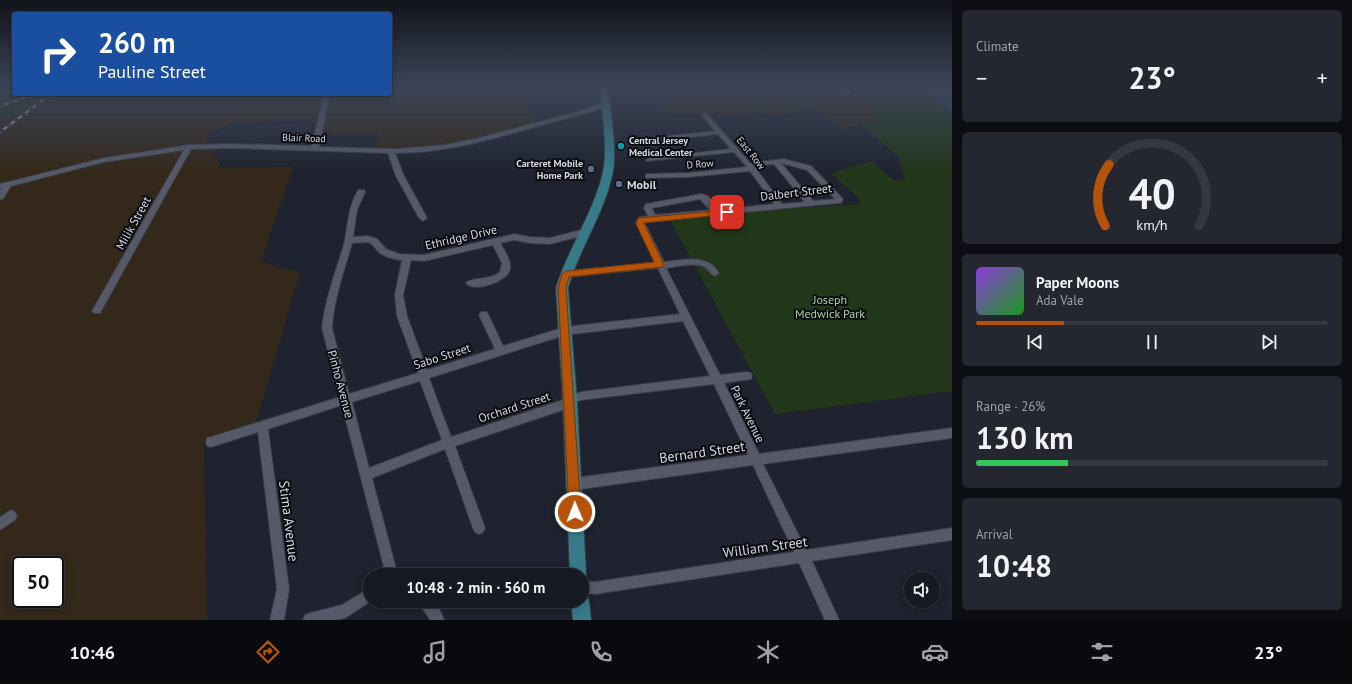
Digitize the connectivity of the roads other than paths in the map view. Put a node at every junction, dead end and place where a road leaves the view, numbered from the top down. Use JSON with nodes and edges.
{"nodes":[{"id":1,"x":322,"y":115,"type":"edge"},
{"id":2,"x":570,"y":115,"type":"edge"},
{"id":3,"x":606,"y":115,"type":"edge"},
{"id":4,"x":705,"y":115,"type":"dead end"},
{"id":5,"x":720,"y":132,"type":"junction"},
{"id":6,"x":651,"y":140,"type":"dead end"},
{"id":7,"x":188,"y":147,"type":"junction"},
{"id":8,"x":315,"y":149,"type":"junction"},
{"id":9,"x":390,"y":150,"type":"junction"},
{"id":10,"x":736,"y":150,"type":"junction"},
{"id":11,"x":649,"y":160,"type":"dead end"},
{"id":12,"x":776,"y":162,"type":"junction"},
{"id":13,"x":750,"y":167,"type":"junction"},
{"id":14,"x":649,"y":176,"type":"dead end"},
{"id":15,"x":4,"y":185,"type":"edge"},
{"id":16,"x":361,"y":192,"type":"dead end"},
{"id":17,"x":0,"y":196,"type":"edge"},
{"id":18,"x":811,"y":204,"type":"junction"},
{"id":19,"x":780,"y":207,"type":"junction"},
{"id":20,"x":716,"y":213,"type":"junction"},
{"id":21,"x":423,"y":218,"type":"dead end"},
{"id":22,"x":653,"y":218,"type":"junction"},
{"id":23,"x":641,"y":220,"type":"joint"},
{"id":24,"x":585,"y":234,"type":"junction"},
{"id":25,"x":348,"y":240,"type":"junction"},
{"id":26,"x":495,"y":241,"type":"junction"},
{"id":27,"x":407,"y":258,"type":"junction"},
{"id":28,"x":660,"y":265,"type":"junction"},
{"id":29,"x":715,"y":273,"type":"dead end"},
{"id":30,"x":566,"y":274,"type":"junction"},
{"id":31,"x":470,"y":283,"type":"dead end"},
{"id":32,"x":97,"y":311,"type":"dead end"},
{"id":33,"x":484,"y":315,"type":"dead end"},
{"id":34,"x":686,"y":317,"type":"junction"},
{"id":35,"x":565,"y":331,"type":"junction"},
{"id":36,"x":500,"y":350,"type":"junction"},
{"id":37,"x":423,"y":375,"type":"junction"},
{"id":38,"x":747,"y":376,"type":"dead end"},
{"id":39,"x":716,"y":380,"type":"junction"},
{"id":40,"x":345,"y":399,"type":"junction"},
{"id":41,"x":570,"y":401,"type":"junction"},
{"id":42,"x":262,"y":425,"type":"junction"},
{"id":43,"x":951,"y":434,"type":"edge"},
{"id":44,"x":211,"y":442,"type":"dead end"},
{"id":45,"x":448,"y":443,"type":"junction"},
{"id":46,"x":756,"y":460,"type":"junction"},
{"id":47,"x":365,"y":474,"type":"junction"},
{"id":48,"x":574,"y":484,"type":"junction"},
{"id":49,"x":10,"y":516,"type":"dead end"},
{"id":50,"x":0,"y":524,"type":"edge"},
{"id":51,"x":479,"y":528,"type":"dead end"},
{"id":52,"x":952,"y":534,"type":"edge"},
{"id":53,"x":803,"y":557,"type":"junction"},
{"id":54,"x":390,"y":568,"type":"edge"},
{"id":55,"x":578,"y":568,"type":"edge"},
{"id":56,"x":589,"y":588,"type":"edge"},
{"id":57,"x":363,"y":599,"type":"edge"},
{"id":58,"x":431,"y":608,"type":"edge"},
{"id":59,"x":581,"y":608,"type":"edge"},
{"id":60,"x":277,"y":620,"type":"edge"},
{"id":61,"x":310,"y":620,"type":"edge"},
{"id":62,"x":437,"y":620,"type":"edge"},
{"id":63,"x":582,"y":620,"type":"edge"},
{"id":64,"x":832,"y":620,"type":"edge"}],
"edges":[{"from":1,"to":8,"type":"street"},
{"from":2,"to":9,"type":"street","name":"Blair Road"},
{"from":3,"to":24,"type":"main road"},
{"from":4,"to":5,"type":"street","name":"East Row"},
{"from":5,"to":6,"type":"street"},
{"from":5,"to":10,"type":"street","name":"East Row"},
{"from":7,"to":8,"type":"street","name":"Blair Road"},
{"from":7,"to":15,"type":"street","name":"Blair Road"},
{"from":7,"to":32,"type":"street","name":"Milik Street"},
{"from":8,"to":9,"type":"street","name":"Blair Road"},
{"from":9,"to":21,"type":"street"},
{"from":10,"to":11,"type":"street"},
{"from":10,"to":13,"type":"street","name":"East Row"},
{"from":12,"to":13,"type":"street"},
{"from":12,"to":18,"type":"street"},
{"from":12,"to":18,"type":"street","name":"Dalbert Street"},
{"from":13,"to":14,"type":"street","name":"D Row"},
{"from":13,"to":19,"type":"street","name":"East Row"},
{"from":15,"to":17,"type":"street"},
{"from":16,"to":25,"type":"street","name":"Pinho Avenue"},
{"from":18,"to":19,"type":"street","name":"Dalbert Street"},
{"from":19,"to":20,"type":"street","name":"Dalbert Street"},
{"from":20,"to":22,"type":"street","name":"Dalbert Street"},
{"from":20,"to":22,"type":"street"},
{"from":22,"to":23,"type":"street","name":"Dalbert Street"},
{"from":23,"to":28,"type":"street","name":"Park Avenue"},
{"from":24,"to":26,"type":"street","name":"Ethridge Drive"},
{"from":24,"to":30,"type":"main road"},
{"from":25,"to":27,"type":"street","name":"Ethridge Drive"},
{"from":25,"to":40,"type":"street","name":"Pinho Avenue"},
{"from":26,"to":27,"type":"street","name":"Ethridge Drive"},
{"from":26,"to":31,"type":"street"},
{"from":27,"to":37,"type":"street"},
{"from":28,"to":29,"type":"street"},
{"from":28,"to":30,"type":"street"},
{"from":28,"to":34,"type":"street","name":"Park Avenue"},
{"from":30,"to":35,"type":"main road"},
{"from":33,"to":36,"type":"street"},
{"from":34,"to":35,"type":"street","name":"Sabo Street"},
{"from":34,"to":39,"type":"street","name":"Park Avenue"},
{"from":35,"to":36,"type":"street","name":"Sabo Street"},
{"from":35,"to":41,"type":"main road"},
{"from":36,"to":37,"type":"street","name":"Sabo Street"},
{"from":37,"to":40,"type":"street","name":"Sabo Street"},
{"from":37,"to":45,"type":"street"},
{"from":38,"to":39,"type":"street","name":"Orchard Street"},
{"from":39,"to":41,"type":"street","name":"Orchard Street"},
{"from":39,"to":46,"type":"street","name":"Park Avenue"},
{"from":40,"to":42,"type":"street","name":"Sabo Street"},
{"from":40,"to":47,"type":"street","name":"Pinho Avenue"},
{"from":41,"to":45,"type":"street","name":"Orchard Street"},
{"from":41,"to":48,"type":"main road"},
{"from":42,"to":44,"type":"street","name":"Sabo Street"},
{"from":42,"to":60,"type":"street","name":"Stima Avenue"},
{"from":43,"to":46,"type":"street","name":"Bernard Street"},
{"from":45,"to":47,"type":"street","name":"Orchard Street"},
{"from":45,"to":51,"type":"street"},
{"from":46,"to":48,"type":"street","name":"Bernard Street"},
{"from":46,"to":53,"type":"street","name":"Park Avenue"},
{"from":47,"to":54,"type":"street","name":"Pinho Avenue"},
{"from":48,"to":55,"type":"main road"},
{"from":49,"to":50,"type":"street"},
{"from":52,"to":53,"type":"street","name":"William Street"},
{"from":53,"to":56,"type":"street","name":"William Street"},
{"from":53,"to":64,"type":"street","name":"Park Avenue"},
{"from":57,"to":61,"type":"street"},
{"from":58,"to":62,"type":"street"},
{"from":59,"to":63,"type":"main road"}]}
